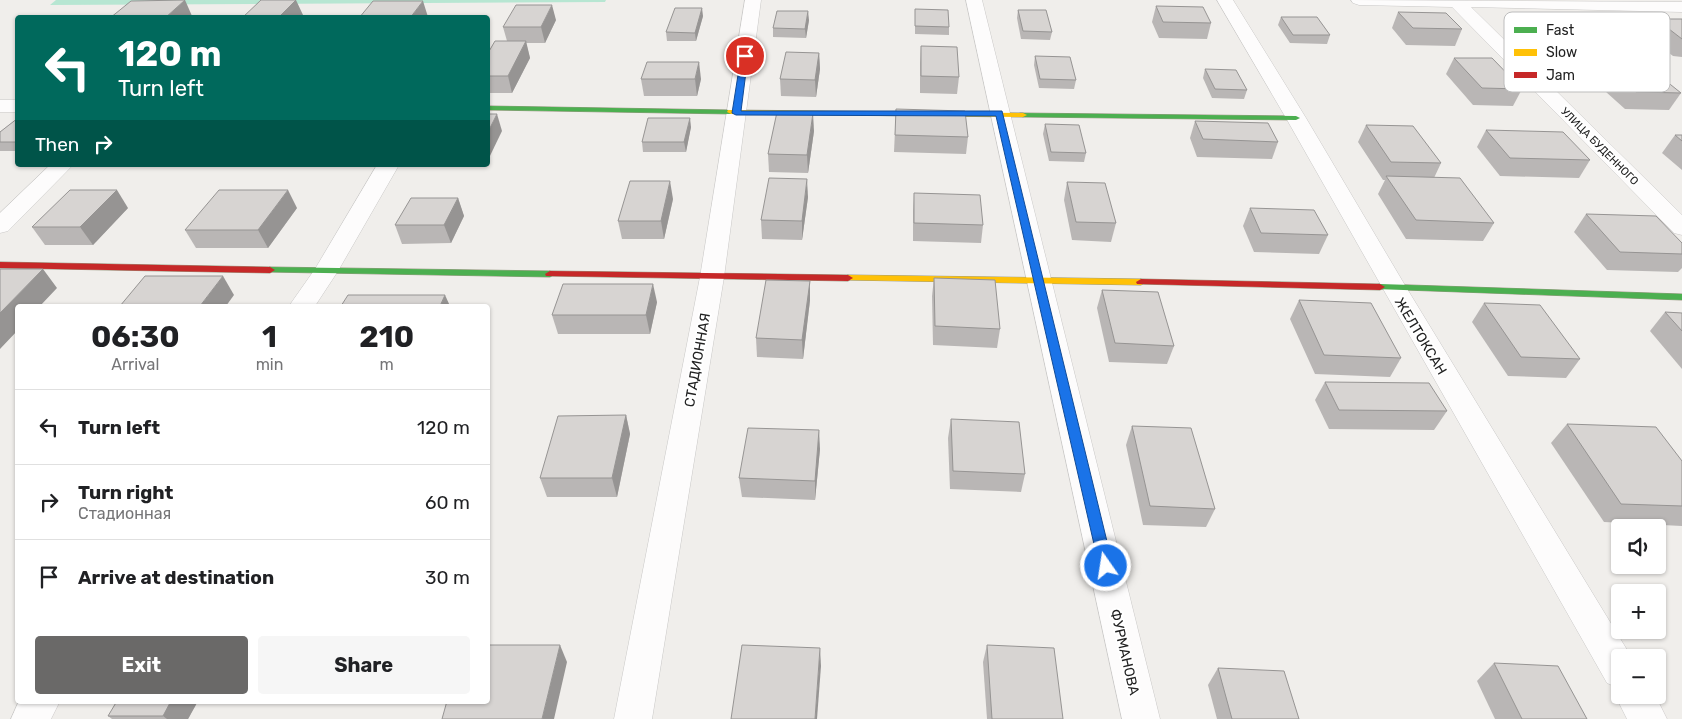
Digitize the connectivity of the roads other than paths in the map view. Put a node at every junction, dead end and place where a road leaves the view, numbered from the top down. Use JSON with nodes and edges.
{"nodes":[{"id":1,"x":753,"y":0,"type":"edge"},
{"id":2,"x":974,"y":0,"type":"edge"},
{"id":3,"x":1225,"y":0,"type":"edge"},
{"id":4,"x":1358,"y":0,"type":"edge"},
{"id":5,"x":1456,"y":2,"type":"edge"},
{"id":6,"x":1682,"y":7,"type":"edge"},
{"id":7,"x":1504,"y":50,"type":"edge"},
{"id":8,"x":1546,"y":92,"type":"edge"},
{"id":9,"x":0,"y":106,"type":"edge"},
{"id":10,"x":15,"y":106,"type":"edge"},
{"id":11,"x":490,"y":108,"type":"edge"},
{"id":12,"x":736,"y":113,"type":"junction"},
{"id":13,"x":999,"y":113,"type":"junction"},
{"id":14,"x":1296,"y":118,"type":"junction"},
{"id":15,"x":60,"y":167,"type":"edge"},
{"id":16,"x":387,"y":167,"type":"edge"},
{"id":17,"x":0,"y":226,"type":"edge"},
{"id":18,"x":1682,"y":228,"type":"edge"},
{"id":19,"x":0,"y":265,"type":"edge"},
{"id":20,"x":326,"y":271,"type":"junction"},
{"id":21,"x":712,"y":277,"type":"junction"},
{"id":22,"x":1040,"y":280,"type":"junction"},
{"id":23,"x":1392,"y":287,"type":"junction"},
{"id":24,"x":1682,"y":298,"type":"edge"},
{"id":25,"x":303,"y":304,"type":"edge"},
{"id":26,"x":1611,"y":656,"type":"edge"},
{"id":27,"x":39,"y":704,"type":"edge"},
{"id":28,"x":1639,"y":704,"type":"edge"},
{"id":29,"x":30,"y":719,"type":"edge"},
{"id":30,"x":633,"y":719,"type":"edge"},
{"id":31,"x":1141,"y":719,"type":"edge"},
{"id":32,"x":1648,"y":719,"type":"edge"}],
"edges":[{"from":1,"to":12,"type":"street","name":"СТАДИОННАЯ"},
{"from":2,"to":13,"type":"street","name":"ФУРМАНОВА"},
{"from":3,"to":14,"type":"street","name":"ЖЕЛТОКСАН"},
{"from":4,"to":5,"type":"street"},
{"from":5,"to":6,"type":"street"},
{"from":5,"to":7,"type":"street","name":"УЛИЦА БУДЕННОГО"},
{"from":8,"to":18,"type":"street","name":"УЛИЦА БУДЕННОГО"},
{"from":9,"to":10,"type":"street"},
{"from":11,"to":12,"type":"street"},
{"from":12,"to":13,"type":"street"},
{"from":12,"to":21,"type":"street","name":"СТАДИОННАЯ"},
{"from":13,"to":14,"type":"street"},
{"from":13,"to":22,"type":"street","name":"ФУРМАНОВА"},
{"from":14,"to":23,"type":"street","name":"ЖЕЛТОКСАН"},
{"from":15,"to":17,"type":"street"},
{"from":16,"to":20,"type":"street"},
{"from":19,"to":20,"type":"street"},
{"from":20,"to":21,"type":"street"},
{"from":20,"to":25,"type":"street"},
{"from":21,"to":22,"type":"street"},
{"from":21,"to":30,"type":"street","name":"СТАДИОННАЯ"},
{"from":22,"to":23,"type":"street"},
{"from":22,"to":31,"type":"street","name":"ФУРМАНОВА"},
{"from":23,"to":24,"type":"street"},
{"from":23,"to":26,"type":"street","name":"ЖЕЛТОКСАН"},
{"from":27,"to":29,"type":"street"},
{"from":28,"to":32,"type":"street"}]}
